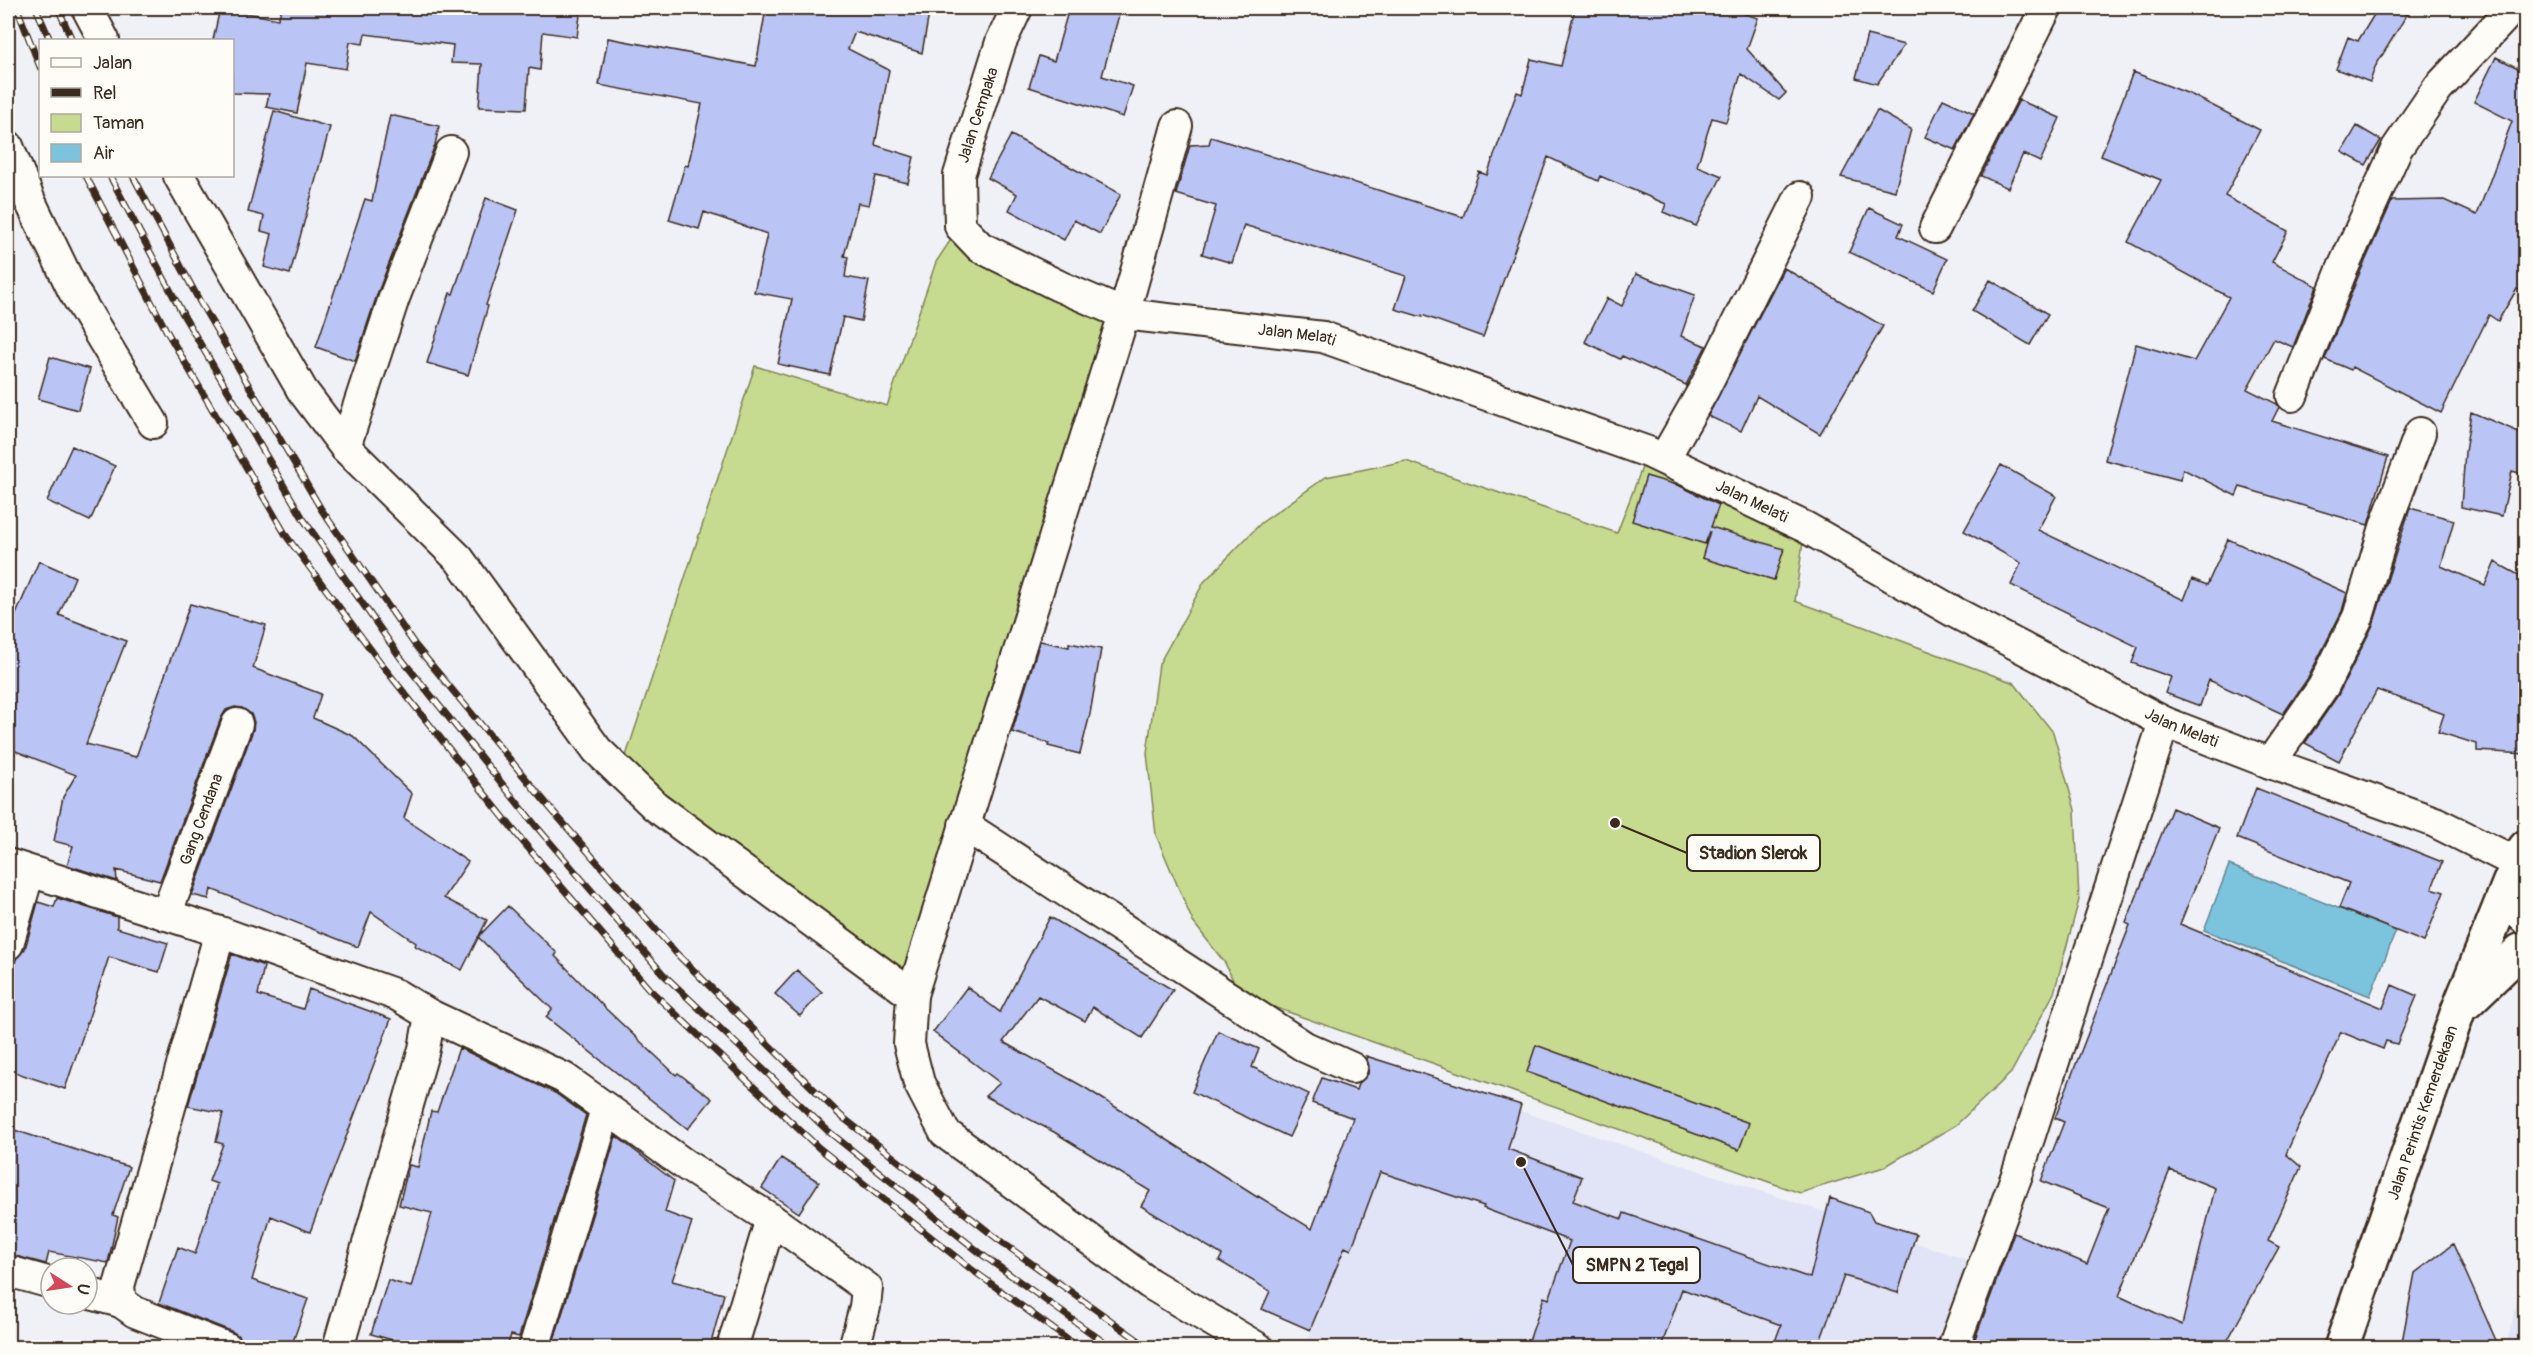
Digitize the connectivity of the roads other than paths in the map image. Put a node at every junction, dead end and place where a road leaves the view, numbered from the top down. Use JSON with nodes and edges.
{"nodes":[{"id":1,"x":87,"y":8,"type":"edge"},
{"id":2,"x":1017,"y":8,"type":"edge"},
{"id":3,"x":2046,"y":8,"type":"edge"},
{"id":4,"x":2513,"y":8,"type":"edge"},
{"id":5,"x":103,"y":39,"type":"edge"},
{"id":6,"x":1178,"y":126,"type":"dead end"},
{"id":7,"x":8,"y":146,"type":"edge"},
{"id":8,"x":450,"y":152,"type":"dead end"},
{"id":9,"x":180,"y":177,"type":"edge"},
{"id":10,"x":1800,"y":197,"type":"dead end"},
{"id":11,"x":960,"y":226,"type":"joint"},
{"id":12,"x":1935,"y":228,"type":"dead end"},
{"id":13,"x":1124,"y":314,"type":"junction"},
{"id":14,"x":2292,"y":396,"type":"dead end"},
{"id":15,"x":153,"y":423,"type":"dead end"},
{"id":16,"x":2420,"y":434,"type":"dead end"},
{"id":17,"x":345,"y":447,"type":"junction"},
{"id":18,"x":1664,"y":459,"type":"junction"},
{"id":19,"x":2164,"y":722,"type":"junction"},
{"id":20,"x":237,"y":724,"type":"dead end"},
{"id":21,"x":2270,"y":763,"type":"junction"},
{"id":22,"x":964,"y":825,"type":"junction"},
{"id":23,"x":2517,"y":863,"type":"edge"},
{"id":24,"x":18,"y":868,"type":"edge"},
{"id":25,"x":166,"y":915,"type":"junction"},
{"id":26,"x":2526,"y":918,"type":"edge"},
{"id":27,"x":220,"y":932,"type":"junction"},
{"id":28,"x":8,"y":944,"type":"edge"},
{"id":29,"x":2526,"y":949,"type":"edge"},
{"id":30,"x":912,"y":995,"type":"junction"},
{"id":31,"x":2458,"y":1011,"type":"junction"},
{"id":32,"x":430,"y":1015,"type":"junction"},
{"id":33,"x":1352,"y":1068,"type":"dead end"},
{"id":34,"x":606,"y":1109,"type":"junction"},
{"id":35,"x":771,"y":1219,"type":"junction"},
{"id":36,"x":8,"y":1271,"type":"edge"},
{"id":37,"x":39,"y":1280,"type":"edge"},
{"id":38,"x":99,"y":1296,"type":"edge"},
{"id":39,"x":121,"y":1302,"type":"junction"},
{"id":40,"x":227,"y":1347,"type":"edge"},
{"id":41,"x":338,"y":1347,"type":"edge"},
{"id":42,"x":534,"y":1347,"type":"edge"},
{"id":43,"x":732,"y":1347,"type":"edge"},
{"id":44,"x":854,"y":1347,"type":"edge"},
{"id":45,"x":1258,"y":1347,"type":"edge"},
{"id":46,"x":1953,"y":1347,"type":"edge"},
{"id":47,"x":2341,"y":1347,"type":"edge"}],
"edges":[{"from":1,"to":5,"type":"street"},
{"from":2,"to":11,"type":"street","name":"Jalan Cempaka"},
{"from":3,"to":12,"type":"street"},
{"from":4,"to":14,"type":"street"},
{"from":6,"to":13,"type":"street"},
{"from":7,"to":15,"type":"street"},
{"from":8,"to":17,"type":"street"},
{"from":9,"to":17,"type":"street"},
{"from":10,"to":18,"type":"street"},
{"from":11,"to":13,"type":"street","name":"Jalan Melati"},
{"from":13,"to":18,"type":"street","name":"Jalan Melati"},
{"from":13,"to":22,"type":"street"},
{"from":16,"to":21,"type":"street"},
{"from":17,"to":30,"type":"street"},
{"from":18,"to":19,"type":"street","name":"Jalan Melati"},
{"from":19,"to":21,"type":"street","name":"Jalan Melati"},
{"from":19,"to":46,"type":"street"},
{"from":20,"to":25,"type":"street","name":"Gang Cendana"},
{"from":21,"to":23,"type":"street","name":"Jalan Melati"},
{"from":22,"to":30,"type":"street"},
{"from":22,"to":33,"type":"street"},
{"from":23,"to":26,"type":"street"},
{"from":23,"to":31,"type":"street","name":"Jalan Perintis Kemerdekaan"},
{"from":24,"to":25,"type":"street"},
{"from":24,"to":28,"type":"street"},
{"from":25,"to":27,"type":"street"},
{"from":27,"to":32,"type":"street"},
{"from":27,"to":39,"type":"street"},
{"from":29,"to":31,"type":"street"},
{"from":30,"to":45,"type":"street"},
{"from":31,"to":47,"type":"street","name":"Jalan Perintis Kemerdekaan"},
{"from":32,"to":34,"type":"street"},
{"from":32,"to":41,"type":"street"},
{"from":34,"to":35,"type":"street"},
{"from":34,"to":42,"type":"street"},
{"from":35,"to":43,"type":"street"},
{"from":35,"to":44,"type":"street"},
{"from":36,"to":37,"type":"street"},
{"from":38,"to":39,"type":"street"},
{"from":39,"to":40,"type":"street"}]}
